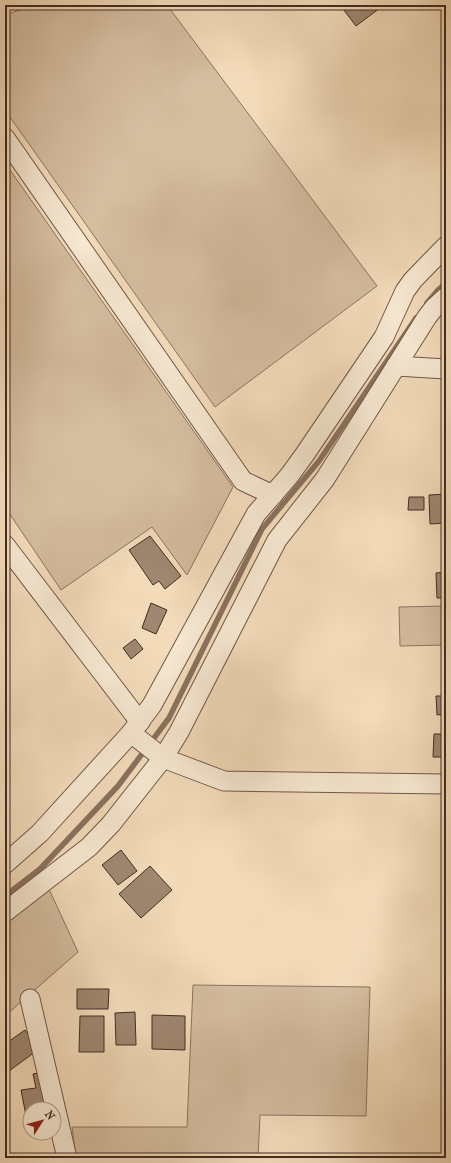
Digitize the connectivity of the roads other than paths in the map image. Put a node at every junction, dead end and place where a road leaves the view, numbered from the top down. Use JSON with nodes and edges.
{"nodes":[{"id":1,"x":5,"y":138,"type":"edge"},
{"id":2,"x":446,"y":246,"type":"edge"},
{"id":3,"x":446,"y":297,"type":"edge"},
{"id":4,"x":396,"y":366,"type":"junction"},
{"id":5,"x":446,"y":369,"type":"edge"},
{"id":6,"x":273,"y":495,"type":"junction"},
{"id":7,"x":5,"y":545,"type":"edge"},
{"id":8,"x":136,"y":727,"type":"junction"},
{"id":9,"x":163,"y":758,"type":"junction"},
{"id":10,"x":446,"y":784,"type":"edge"},
{"id":11,"x":5,"y":864,"type":"edge"},
{"id":12,"x":5,"y":912,"type":"edge"},
{"id":13,"x":30,"y":1000,"type":"dead end"},
{"id":14,"x":67,"y":1158,"type":"edge"}],
"edges":[{"from":1,"to":6,"type":"street"},
{"from":2,"to":6,"type":"street"},
{"from":3,"to":4,"type":"street"},
{"from":4,"to":5,"type":"street"},
{"from":4,"to":9,"type":"street"},
{"from":6,"to":8,"type":"street"},
{"from":7,"to":8,"type":"street"},
{"from":8,"to":9,"type":"street"},
{"from":8,"to":11,"type":"street"},
{"from":9,"to":10,"type":"street"},
{"from":9,"to":12,"type":"street"},
{"from":13,"to":14,"type":"street"}]}
